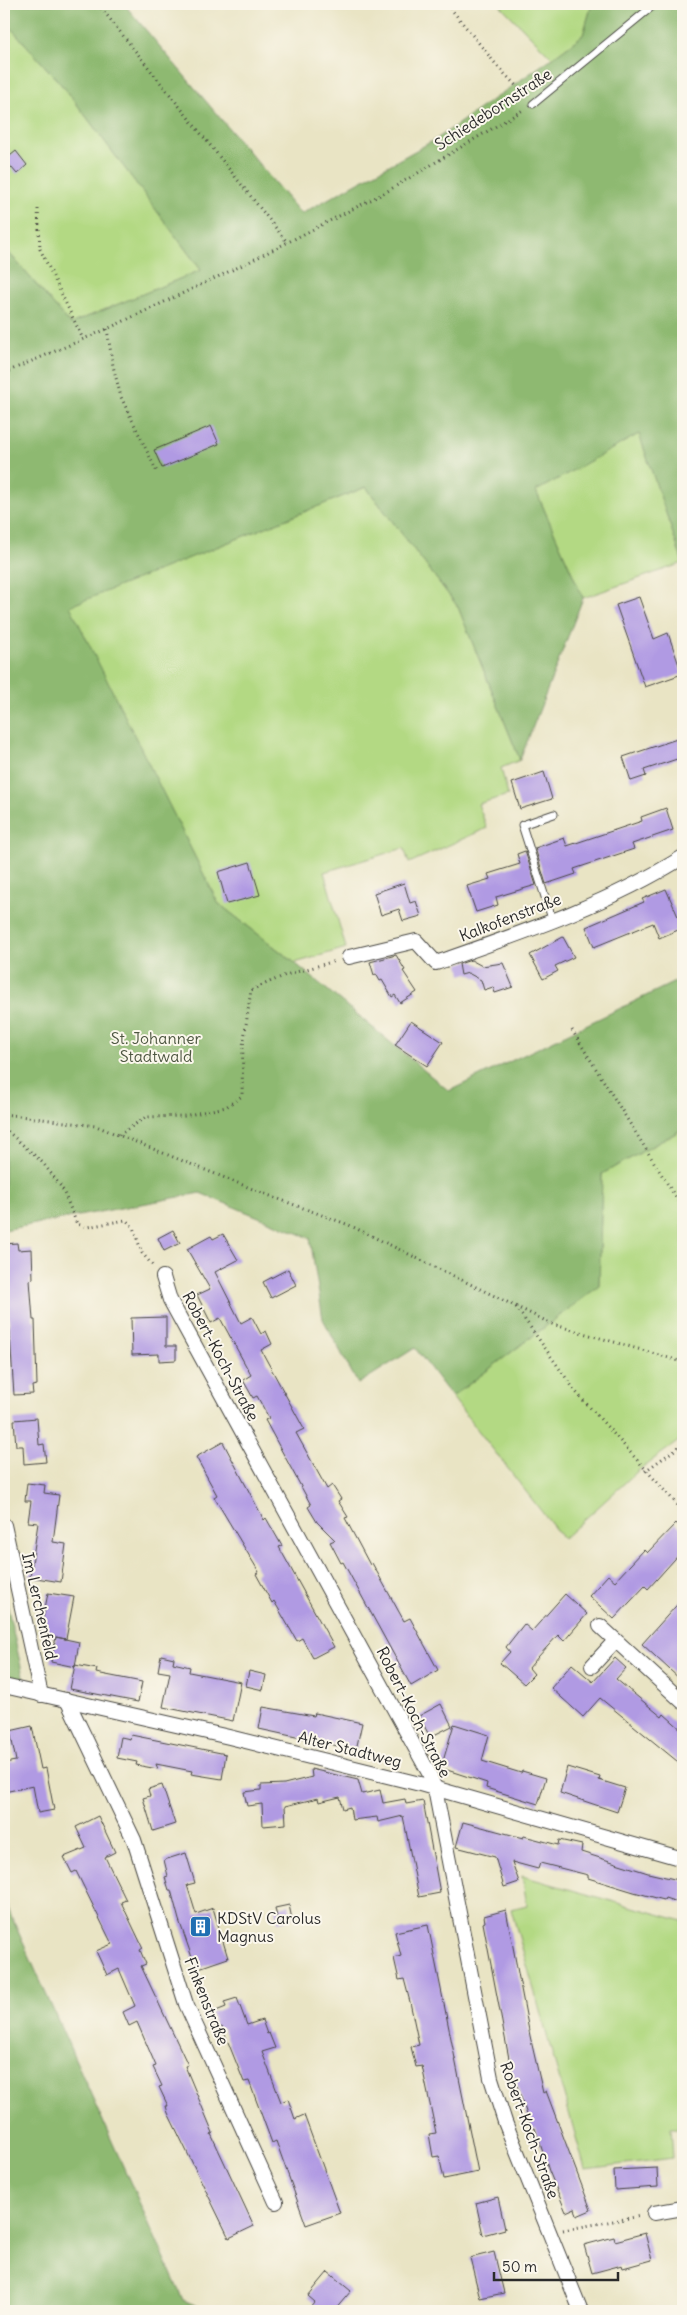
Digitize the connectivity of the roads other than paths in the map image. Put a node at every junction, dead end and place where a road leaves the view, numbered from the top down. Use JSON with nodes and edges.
{"nodes":[{"id":1,"x":655,"y":4,"type":"edge"},
{"id":2,"x":533,"y":104,"type":"road end"},
{"id":3,"x":554,"y":814,"type":"dead end"},
{"id":4,"x":683,"y":857,"type":"edge"},
{"id":5,"x":553,"y":922,"type":"junction"},
{"id":6,"x":349,"y":957,"type":"road end"},
{"id":7,"x":163,"y":1277,"type":"road end"},
{"id":8,"x":4,"y":1525,"type":"edge"},
{"id":9,"x":600,"y":1626,"type":"dead end"},
{"id":10,"x":615,"y":1641,"type":"junction"},
{"id":11,"x":592,"y":1666,"type":"dead end"},
{"id":12,"x":4,"y":1686,"type":"edge"},
{"id":13,"x":42,"y":1695,"type":"junction"},
{"id":14,"x":67,"y":1700,"type":"junction"},
{"id":15,"x":683,"y":1702,"type":"edge"},
{"id":16,"x":435,"y":1789,"type":"junction"},
{"id":17,"x":683,"y":1859,"type":"edge"},
{"id":18,"x":276,"y":2202,"type":"dead end"},
{"id":19,"x":683,"y":2208,"type":"edge"},
{"id":20,"x":654,"y":2213,"type":"road end"},
{"id":21,"x":581,"y":2311,"type":"edge"}],
"edges":[{"from":1,"to":2,"type":"lane","name":"Schiedebornstraße"},
{"from":3,"to":5,"type":"lane"},
{"from":4,"to":5,"type":"street","name":"Kalkofenstraße"},
{"from":5,"to":6,"type":"street","name":"Kalkofenstraße"},
{"from":7,"to":16,"type":"street","name":"Robert-Koch-Straße"},
{"from":8,"to":13,"type":"street","name":"Im Lerchenfeld"},
{"from":9,"to":10,"type":"street"},
{"from":10,"to":11,"type":"street"},
{"from":10,"to":15,"type":"street"},
{"from":12,"to":13,"type":"street","name":"Alter Stadtweg"},
{"from":13,"to":14,"type":"street","name":"Alter Stadtweg"},
{"from":14,"to":16,"type":"street","name":"Alter Stadtweg"},
{"from":14,"to":18,"type":"street","name":"Finkenstraße"},
{"from":16,"to":17,"type":"street","name":"Alter Stadtweg"},
{"from":16,"to":21,"type":"street","name":"Robert-Koch-Straße"},
{"from":19,"to":20,"type":"street"}]}
